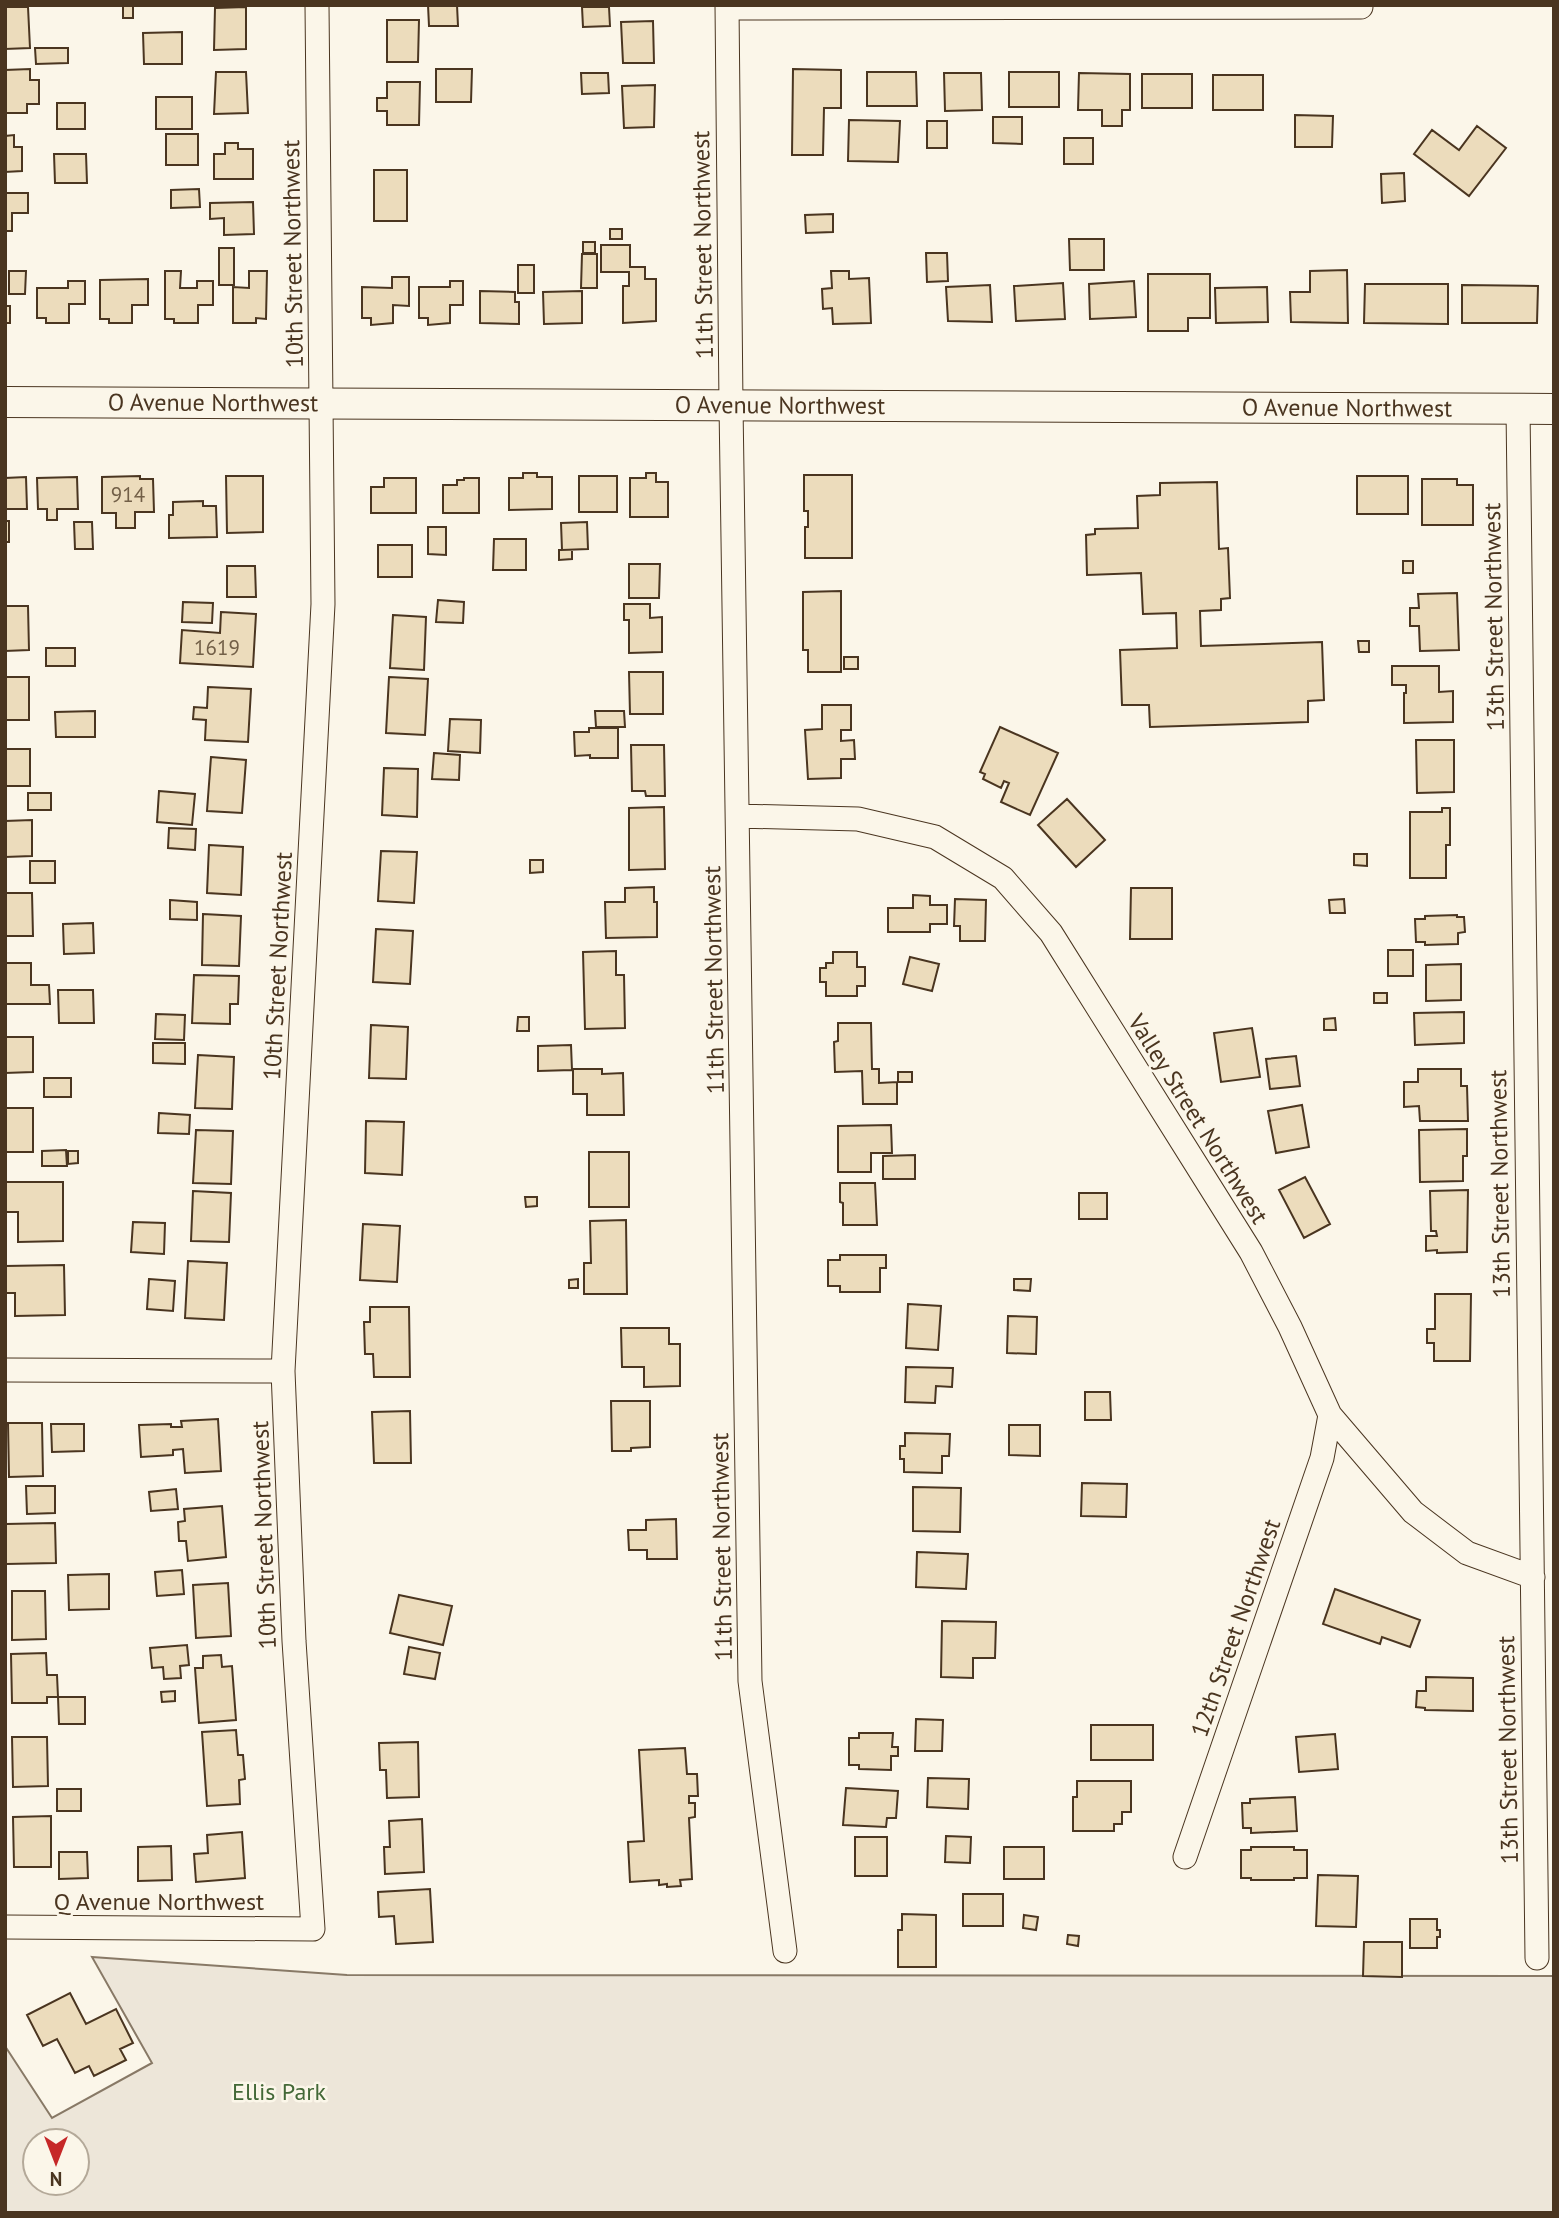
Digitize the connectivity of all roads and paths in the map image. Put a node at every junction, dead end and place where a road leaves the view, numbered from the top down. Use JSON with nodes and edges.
{"nodes":[{"id":1,"x":317,"y":5,"type":"edge"},
{"id":2,"x":1362,"y":5,"type":"edge"},
{"id":3,"x":727,"y":7,"type":"edge"},
{"id":4,"x":5,"y":402,"type":"edge"},
{"id":5,"x":321,"y":403,"type":"junction"},
{"id":6,"x":731,"y":405,"type":"junction"},
{"id":7,"x":1518,"y":408,"type":"junction"},
{"id":8,"x":1554,"y":409,"type":"edge"},
{"id":9,"x":738,"y":816,"type":"junction"},
{"id":10,"x":5,"y":1370,"type":"edge"},
{"id":11,"x":283,"y":1371,"type":"junction"},
{"id":12,"x":1330,"y":1415,"type":"junction"},
{"id":13,"x":1533,"y":1577,"type":"junction"},
{"id":14,"x":1185,"y":1857,"type":"dead end"},
{"id":15,"x":5,"y":1927,"type":"edge"},
{"id":16,"x":313,"y":1929,"type":"joint"},
{"id":17,"x":785,"y":1951,"type":"dead end"},
{"id":18,"x":1537,"y":1958,"type":"dead end"}],
"edges":[{"from":1,"to":5,"type":"street","name":"10th Street Northwest"},
{"from":2,"to":3,"type":"street"},
{"from":3,"to":6,"type":"street","name":"11th Street Northwest"},
{"from":4,"to":5,"type":"street","name":"O Avenue Northwest"},
{"from":5,"to":6,"type":"street","name":"O Avenue Northwest"},
{"from":5,"to":11,"type":"street","name":"10th Street Northwest"},
{"from":6,"to":7,"type":"street","name":"O Avenue Northwest"},
{"from":6,"to":9,"type":"street","name":"11th Street Northwest"},
{"from":7,"to":8,"type":"street","name":"O Avenue Northwest"},
{"from":7,"to":13,"type":"street","name":"13th Street Northwest"},
{"from":9,"to":12,"type":"street","name":"Valley Street Northwest"},
{"from":9,"to":17,"type":"street","name":"11th Street Northwest"},
{"from":10,"to":11,"type":"street"},
{"from":11,"to":16,"type":"street","name":"10th Street Northwest"},
{"from":12,"to":13,"type":"street","name":"Valley Street Northwest"},
{"from":12,"to":14,"type":"street","name":"12th Street Northwest"},
{"from":13,"to":18,"type":"street","name":"13th Street Northwest"},
{"from":15,"to":16,"type":"street","name":"Q Avenue Northwest"}]}
